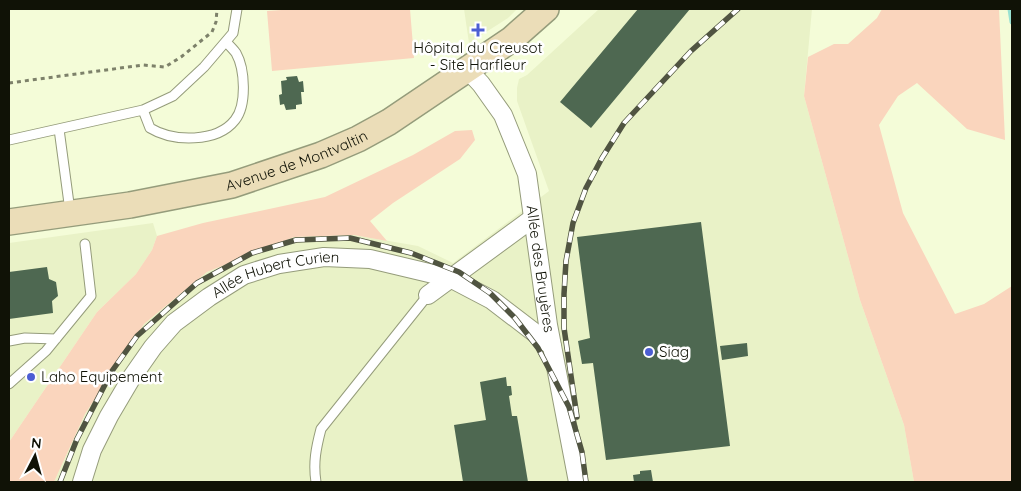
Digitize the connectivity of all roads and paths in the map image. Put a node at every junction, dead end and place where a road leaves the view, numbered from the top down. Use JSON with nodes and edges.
{"nodes":[{"id":1,"x":217,"y":9,"type":"edge"},
{"id":2,"x":237,"y":9,"type":"edge"},
{"id":3,"x":546,"y":9,"type":"edge"},
{"id":4,"x":226,"y":42,"type":"junction"},
{"id":5,"x":467,"y":69,"type":"junction"},
{"id":6,"x":9,"y":83,"type":"edge"},
{"id":7,"x":143,"y":110,"type":"junction"},
{"id":8,"x":59,"y":128,"type":"junction"},
{"id":9,"x":9,"y":140,"type":"edge"},
{"id":10,"x":70,"y":214,"type":"junction"},
{"id":11,"x":533,"y":218,"type":"junction"},
{"id":12,"x":9,"y":222,"type":"edge"},
{"id":13,"x":85,"y":244,"type":"dead end"},
{"id":14,"x":450,"y":278,"type":"junction"},
{"id":15,"x":428,"y":295,"type":"joint"},
{"id":16,"x":56,"y":339,"type":"junction"},
{"id":17,"x":9,"y":341,"type":"edge"},
{"id":18,"x":552,"y":346,"type":"junction"},
{"id":19,"x":9,"y":384,"type":"edge"},
{"id":20,"x":82,"y":482,"type":"edge"},
{"id":21,"x":316,"y":482,"type":"edge"},
{"id":22,"x":578,"y":482,"type":"edge"}],
"edges":[{"from":1,"to":6,"type":"path"},
{"from":2,"to":4,"type":"lane"},
{"from":3,"to":5,"type":"street","name":"Avenue de Montvaltin"},
{"from":4,"to":7,"type":"lane"},
{"from":4,"to":7,"type":"lane"},
{"from":5,"to":10,"type":"street","name":"Avenue de Montvaltin"},
{"from":5,"to":11,"type":"street","name":"Allée des Bruyères"},
{"from":7,"to":8,"type":"lane"},
{"from":8,"to":9,"type":"lane"},
{"from":8,"to":10,"type":"lane"},
{"from":10,"to":12,"type":"street","name":"Avenue de Montvaltin"},
{"from":11,"to":14,"type":"street"},
{"from":11,"to":18,"type":"street","name":"Allée des Bruyères"},
{"from":13,"to":16,"type":"lane"},
{"from":14,"to":15,"type":"street"},
{"from":14,"to":18,"type":"street","name":"Allée Hubert Curien"},
{"from":14,"to":20,"type":"street","name":"Allée Hubert Curien"},
{"from":15,"to":21,"type":"lane"},
{"from":16,"to":17,"type":"lane"},
{"from":16,"to":19,"type":"lane"},
{"from":18,"to":22,"type":"street","name":"Allée des Bruyères"}]}
